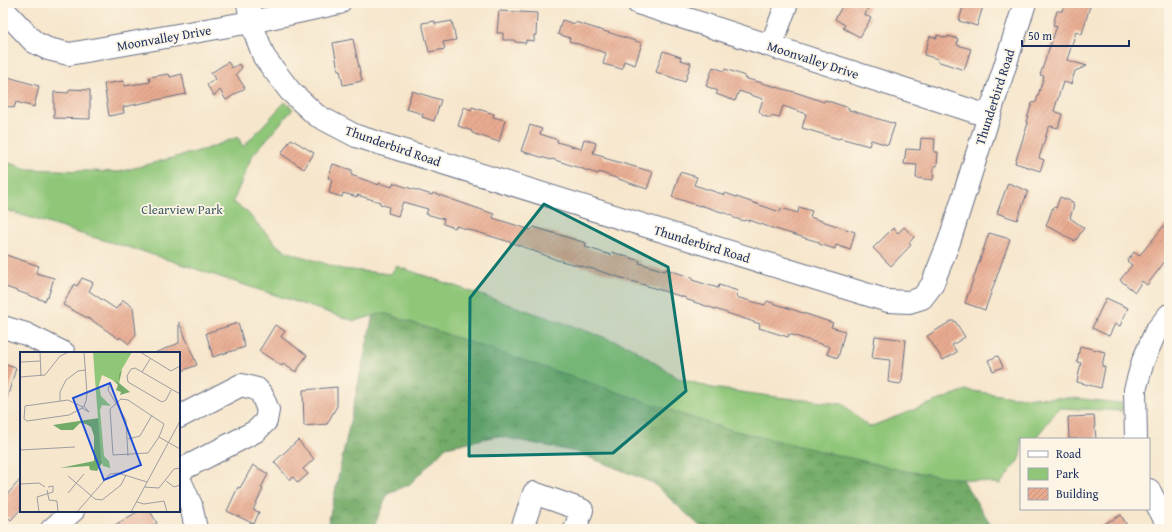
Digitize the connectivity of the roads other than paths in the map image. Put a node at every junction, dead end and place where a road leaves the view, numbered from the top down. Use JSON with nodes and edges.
{"nodes":[{"id":1,"x":339,"y":3,"type":"edge"},
{"id":2,"x":638,"y":3,"type":"edge"},
{"id":3,"x":787,"y":3,"type":"edge"},
{"id":4,"x":1025,"y":3,"type":"edge"},
{"id":5,"x":3,"y":10,"type":"edge"},
{"id":6,"x":250,"y":12,"type":"edge"},
{"id":7,"x":771,"y":46,"type":"junction"},
{"id":8,"x":988,"y":116,"type":"junction"},
{"id":9,"x":1169,"y":315,"type":"edge"},
{"id":10,"x":3,"y":327,"type":"edge"},
{"id":11,"x":62,"y":352,"type":"edge"},
{"id":12,"x":180,"y":416,"type":"edge"},
{"id":13,"x":1136,"y":438,"type":"edge"},
{"id":14,"x":180,"y":470,"type":"edge"},
{"id":15,"x":180,"y":480,"type":"edge"},
{"id":16,"x":1150,"y":492,"type":"edge"},
{"id":17,"x":72,"y":512,"type":"edge"},
{"id":18,"x":1169,"y":526,"type":"edge"},
{"id":19,"x":52,"y":529,"type":"edge"},
{"id":20,"x":196,"y":529,"type":"edge"},
{"id":21,"x":522,"y":529,"type":"edge"},
{"id":22,"x":575,"y":529,"type":"edge"}],
"edges":[{"from":1,"to":6,"type":"street","name":"Moonvalley Drive"},
{"from":2,"to":7,"type":"street","name":"Moonvalley Drive"},
{"from":3,"to":7,"type":"street"},
{"from":4,"to":8,"type":"street","name":"Thunderbird Road"},
{"from":5,"to":6,"type":"street","name":"Moonvalley Drive"},
{"from":6,"to":8,"type":"street","name":"Thunderbird Road"},
{"from":7,"to":8,"type":"street","name":"Moonvalley Drive"},
{"from":9,"to":13,"type":"street"},
{"from":10,"to":11,"type":"street"},
{"from":12,"to":14,"type":"street"},
{"from":15,"to":20,"type":"street"},
{"from":16,"to":18,"type":"street"},
{"from":17,"to":19,"type":"street"},
{"from":21,"to":22,"type":"street"}]}
